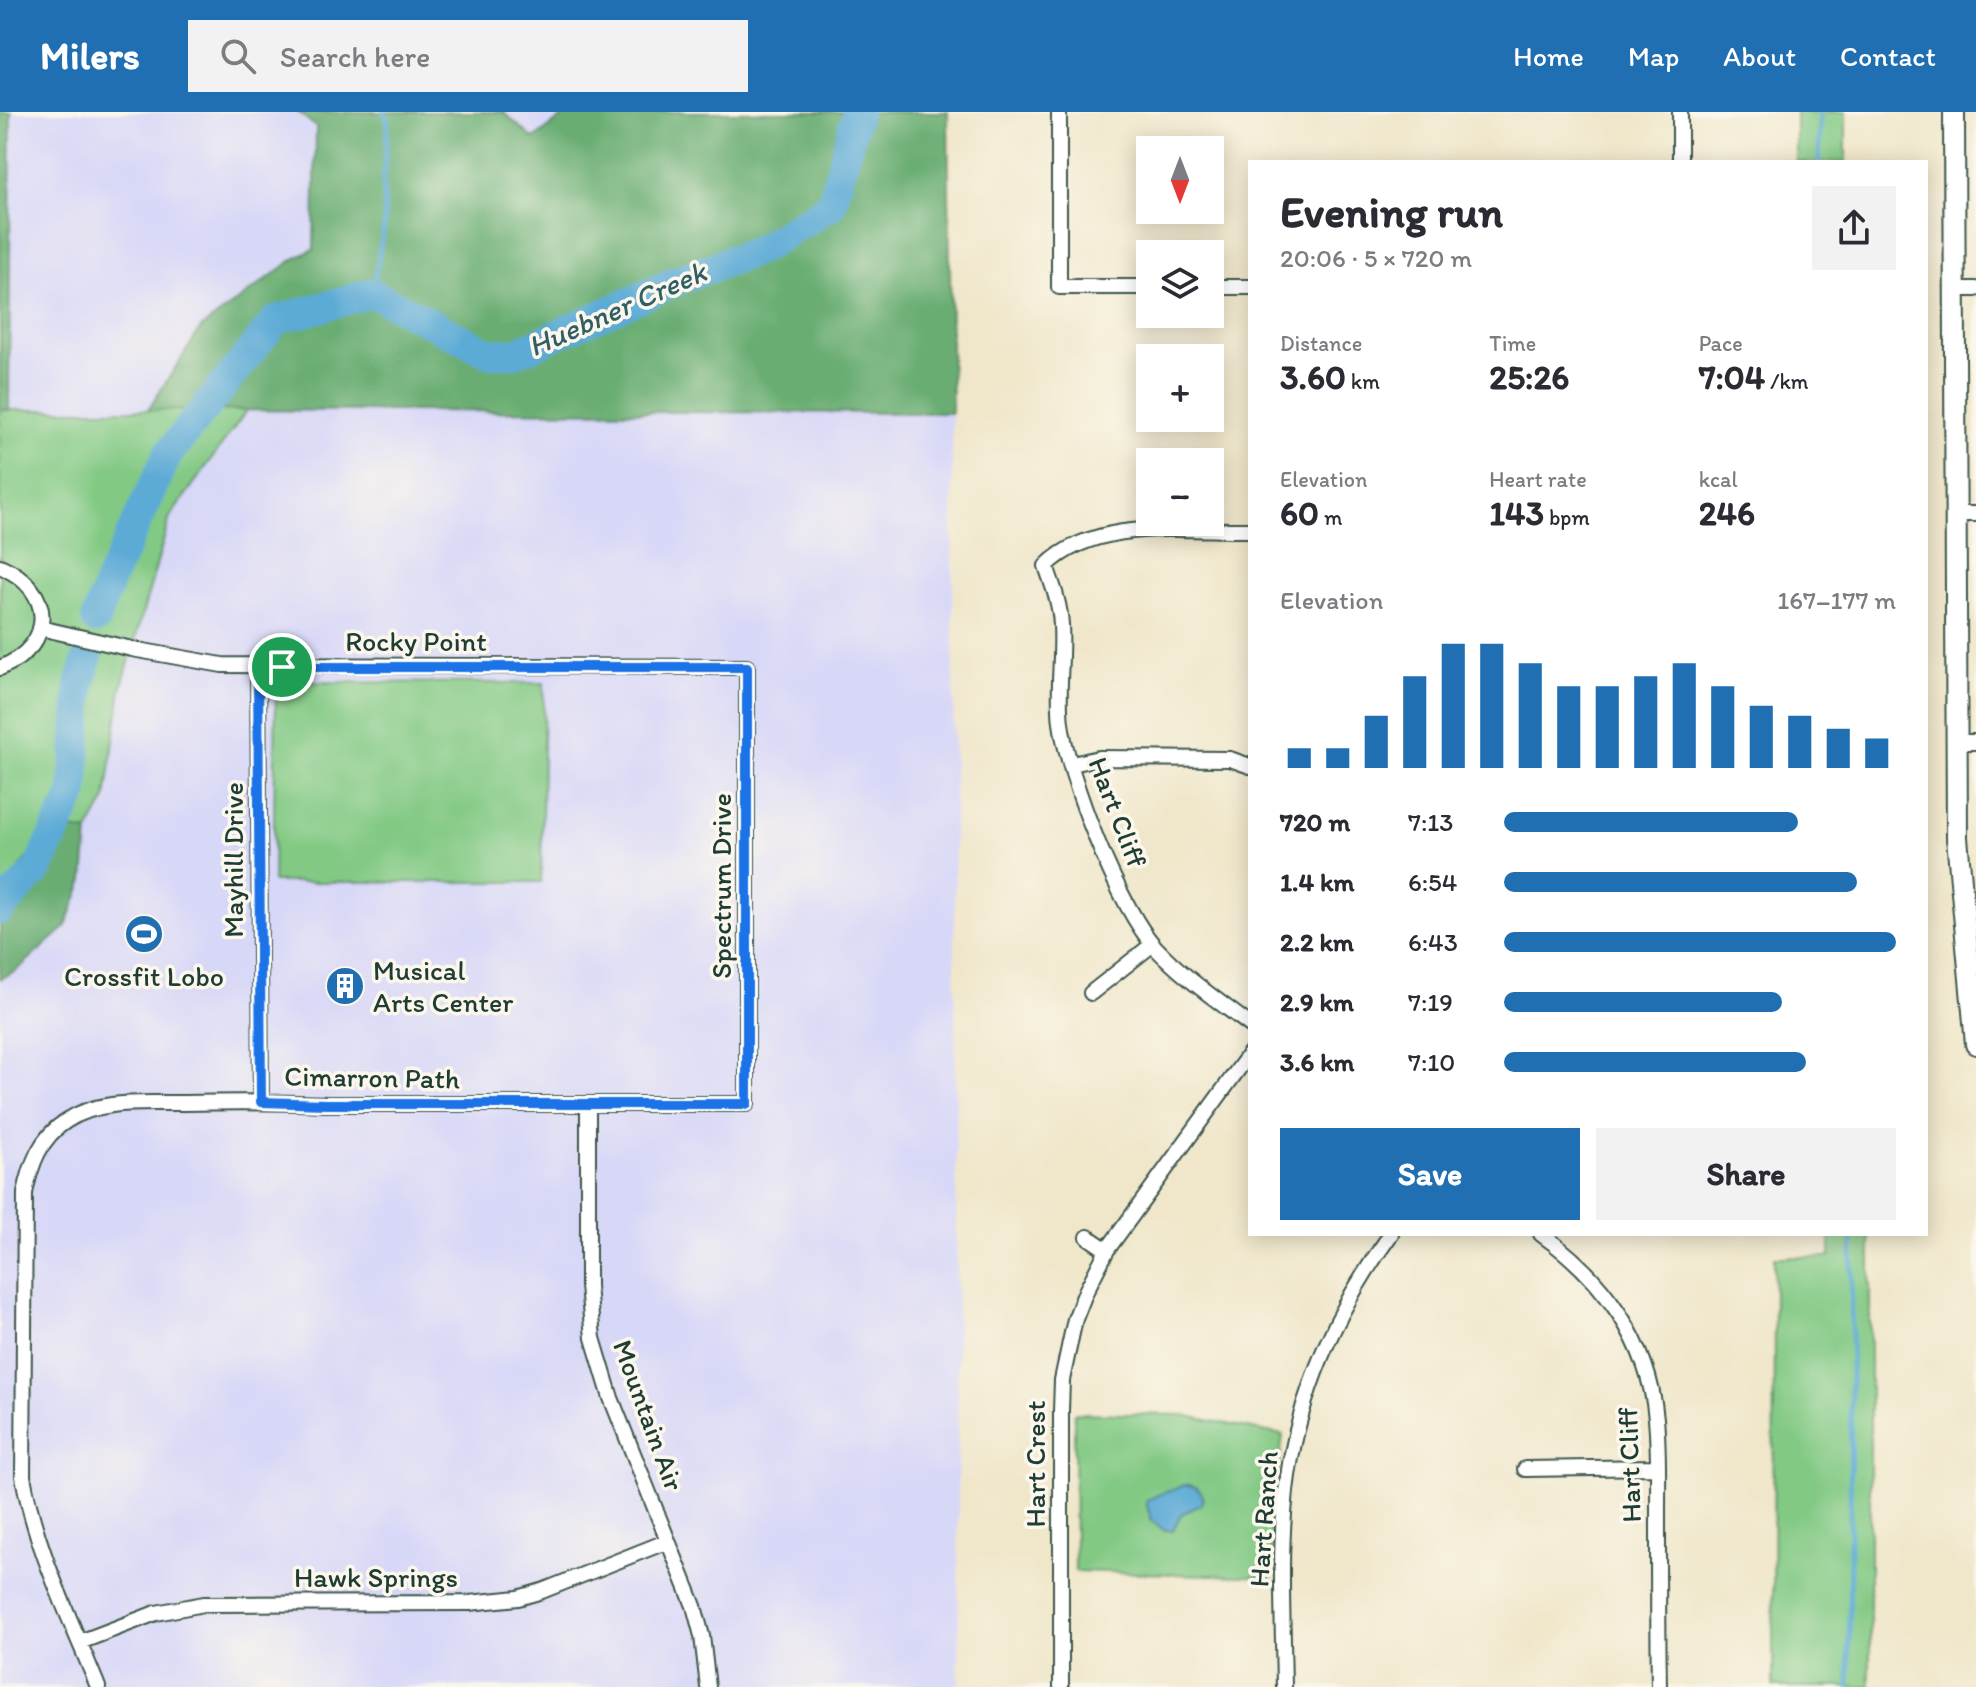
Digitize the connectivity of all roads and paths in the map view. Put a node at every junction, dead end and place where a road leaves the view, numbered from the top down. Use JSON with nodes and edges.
{"nodes":[{"id":1,"x":1059,"y":112,"type":"edge"},
{"id":2,"x":1680,"y":112,"type":"edge"},
{"id":3,"x":1954,"y":112,"type":"edge"},
{"id":4,"x":1680,"y":160,"type":"edge"},
{"id":5,"x":1136,"y":287,"type":"edge"},
{"id":6,"x":1224,"y":287,"type":"edge"},
{"id":7,"x":1248,"y":287,"type":"edge"},
{"id":8,"x":1966,"y":289,"type":"edge"},
{"id":9,"x":1966,"y":514,"type":"edge"},
{"id":10,"x":1248,"y":530,"type":"edge"},
{"id":11,"x":0,"y":566,"type":"edge"},
{"id":12,"x":40,"y":628,"type":"junction"},
{"id":13,"x":258,"y":667,"type":"junction"},
{"id":14,"x":747,"y":667,"type":"joint"},
{"id":15,"x":0,"y":668,"type":"edge"},
{"id":16,"x":1967,"y":742,"type":"edge"},
{"id":17,"x":1072,"y":764,"type":"junction"},
{"id":18,"x":1248,"y":765,"type":"edge"},
{"id":19,"x":1153,"y":944,"type":"junction"},
{"id":20,"x":1973,"y":979,"type":"edge"},
{"id":21,"x":1091,"y":993,"type":"dead end"},
{"id":22,"x":1248,"y":1023,"type":"edge"},
{"id":23,"x":1976,"y":1044,"type":"edge"},
{"id":24,"x":1248,"y":1056,"type":"edge"},
{"id":25,"x":261,"y":1102,"type":"junction"},
{"id":26,"x":588,"y":1104,"type":"junction"},
{"id":27,"x":747,"y":1104,"type":"joint"},
{"id":28,"x":1390,"y":1236,"type":"edge"},
{"id":29,"x":1544,"y":1236,"type":"edge"},
{"id":30,"x":1088,"y":1237,"type":"dead end"},
{"id":31,"x":1107,"y":1250,"type":"junction"},
{"id":32,"x":1658,"y":1467,"type":"junction"},
{"id":33,"x":1525,"y":1469,"type":"dead end"},
{"id":34,"x":668,"y":1541,"type":"junction"},
{"id":35,"x":80,"y":1642,"type":"junction"},
{"id":36,"x":98,"y":1687,"type":"edge"},
{"id":37,"x":708,"y":1687,"type":"edge"},
{"id":38,"x":1061,"y":1687,"type":"edge"},
{"id":39,"x":1284,"y":1687,"type":"edge"},
{"id":40,"x":1659,"y":1687,"type":"edge"}],
"edges":[{"from":1,"to":5,"type":"street"},
{"from":2,"to":4,"type":"street"},
{"from":3,"to":8,"type":"street"},
{"from":6,"to":7,"type":"street"},
{"from":8,"to":9,"type":"street"},
{"from":9,"to":16,"type":"street"},
{"from":10,"to":17,"type":"street","name":"Hart Cliff"},
{"from":11,"to":12,"type":"street"},
{"from":12,"to":13,"type":"street","name":"Rocky Point"},
{"from":12,"to":15,"type":"street"},
{"from":13,"to":14,"type":"street","name":"Rocky Point"},
{"from":13,"to":25,"type":"street","name":"Mayhill Drive"},
{"from":14,"to":27,"type":"street","name":"Spectrum Drive"},
{"from":16,"to":20,"type":"street"},
{"from":17,"to":18,"type":"street"},
{"from":17,"to":19,"type":"street","name":"Hart Cliff"},
{"from":19,"to":21,"type":"street"},
{"from":19,"to":22,"type":"street","name":"Hart Cliff"},
{"from":20,"to":23,"type":"street"},
{"from":24,"to":31,"type":"street","name":"Hart Crest"},
{"from":25,"to":26,"type":"street","name":"Cimarron Path"},
{"from":25,"to":35,"type":"street","name":"Cimarron Path"},
{"from":26,"to":27,"type":"street","name":"Cimarron Path"},
{"from":26,"to":34,"type":"street","name":"Mountain Air"},
{"from":28,"to":39,"type":"street","name":"Hart Ranch"},
{"from":29,"to":32,"type":"street","name":"Hart Cliff"},
{"from":30,"to":31,"type":"street"},
{"from":31,"to":38,"type":"street","name":"Hart Crest"},
{"from":32,"to":33,"type":"street"},
{"from":32,"to":40,"type":"street","name":"Hart Cliff"},
{"from":34,"to":35,"type":"street","name":"Hawk Springs"},
{"from":34,"to":37,"type":"street","name":"Mountain Air"},
{"from":35,"to":36,"type":"street","name":"Cimarron Path"}]}
